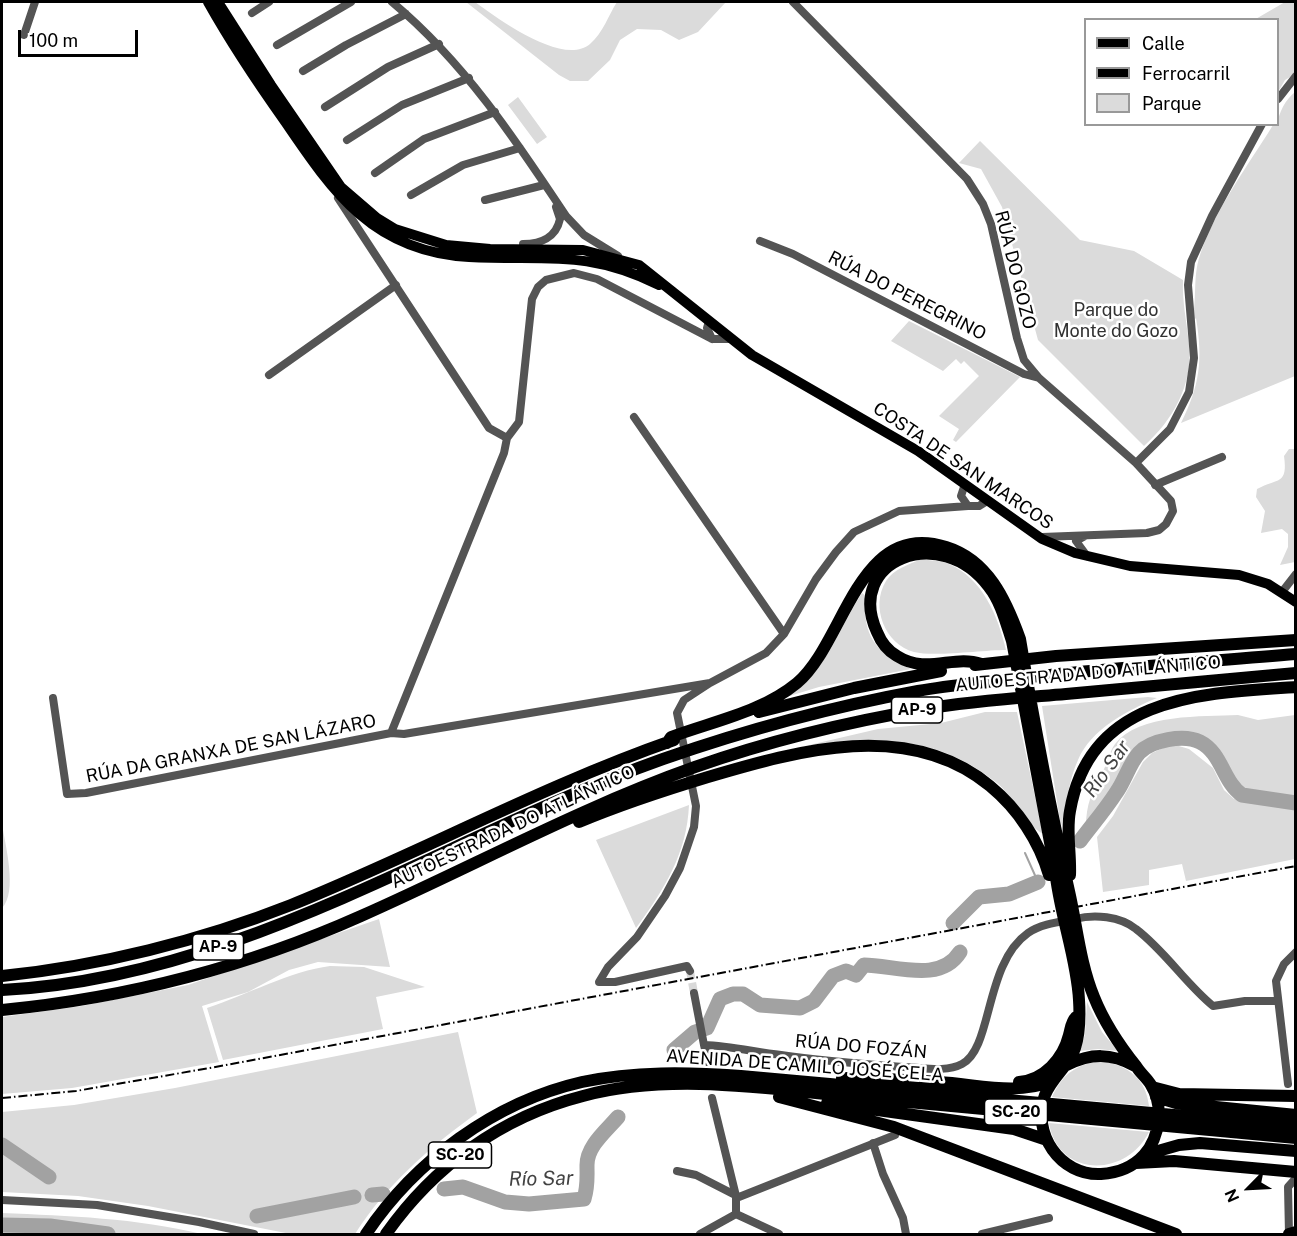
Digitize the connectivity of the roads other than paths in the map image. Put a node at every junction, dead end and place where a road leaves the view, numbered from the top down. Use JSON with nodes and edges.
{"nodes":[{"id":1,"x":35,"y":2,"type":"edge"},
{"id":2,"x":209,"y":2,"type":"edge"},
{"id":3,"x":218,"y":2,"type":"edge"},
{"id":4,"x":269,"y":2,"type":"edge"},
{"id":5,"x":351,"y":2,"type":"edge"},
{"id":6,"x":392,"y":2,"type":"edge"},
{"id":7,"x":793,"y":2,"type":"edge"},
{"id":8,"x":252,"y":13,"type":"dead end"},
{"id":9,"x":406,"y":14,"type":"junction"},
{"id":10,"x":24,"y":34,"type":"dead end"},
{"id":11,"x":439,"y":44,"type":"junction"},
{"id":12,"x":277,"y":45,"type":"dead end"},
{"id":13,"x":303,"y":71,"type":"dead end"},
{"id":14,"x":1296,"y":76,"type":"edge"},
{"id":15,"x":469,"y":78,"type":"junction"},
{"id":16,"x":1279,"y":98,"type":"edge"},
{"id":17,"x":325,"y":106,"type":"dead end"},
{"id":18,"x":495,"y":112,"type":"junction"},
{"id":19,"x":1261,"y":126,"type":"edge"},
{"id":20,"x":347,"y":140,"type":"dead end"},
{"id":21,"x":520,"y":148,"type":"junction"},
{"id":22,"x":375,"y":173,"type":"dead end"},
{"id":23,"x":544,"y":185,"type":"junction"},
{"id":24,"x":337,"y":188,"type":"junction"},
{"id":25,"x":411,"y":195,"type":"dead end"},
{"id":26,"x":550,"y":195,"type":"junction"},
{"id":27,"x":485,"y":200,"type":"dead end"},
{"id":28,"x":368,"y":224,"type":"junction"},
{"id":29,"x":395,"y":229,"type":"junction"},
{"id":30,"x":760,"y":241,"type":"dead end"},
{"id":31,"x":490,"y":249,"type":"junction"},
{"id":32,"x":622,"y":259,"type":"junction"},
{"id":33,"x":396,"y":285,"type":"junction"},
{"id":34,"x":673,"y":292,"type":"junction"},
{"id":35,"x":708,"y":324,"type":"junction"},
{"id":36,"x":691,"y":327,"type":"junction"},
{"id":37,"x":712,"y":339,"type":"junction"},
{"id":38,"x":732,"y":339,"type":"junction"},
{"id":39,"x":269,"y":375,"type":"dead end"},
{"id":40,"x":1039,"y":378,"type":"junction"},
{"id":41,"x":634,"y":417,"type":"dead end"},
{"id":42,"x":507,"y":438,"type":"junction"},
{"id":43,"x":1222,"y":457,"type":"dead end"},
{"id":44,"x":1136,"y":463,"type":"junction"},
{"id":45,"x":965,"y":484,"type":"junction"},
{"id":46,"x":1155,"y":484,"type":"junction"},
{"id":47,"x":961,"y":496,"type":"junction"},
{"id":48,"x":987,"y":501,"type":"junction"},
{"id":49,"x":952,"y":505,"type":"junction"},
{"id":50,"x":968,"y":506,"type":"junction"},
{"id":51,"x":1039,"y":537,"type":"junction"},
{"id":52,"x":1072,"y":539,"type":"junction"},
{"id":53,"x":1064,"y":549,"type":"junction"},
{"id":54,"x":1089,"y":557,"type":"junction"},
{"id":55,"x":1296,"y":574,"type":"edge"},
{"id":56,"x":1282,"y":592,"type":"junction"},
{"id":57,"x":1296,"y":602,"type":"edge"},
{"id":58,"x":784,"y":634,"type":"junction"},
{"id":59,"x":1016,"y":640,"type":"junction"},
{"id":60,"x":1296,"y":640,"type":"edge"},
{"id":61,"x":1296,"y":654,"type":"edge"},
{"id":62,"x":981,"y":664,"type":"junction"},
{"id":63,"x":1296,"y":673,"type":"edge"},
{"id":64,"x":710,"y":683,"type":"junction"},
{"id":65,"x":1296,"y":687,"type":"edge"},
{"id":66,"x":53,"y":698,"type":"dead end"},
{"id":67,"x":391,"y":733,"type":"junction"},
{"id":68,"x":667,"y":743,"type":"junction"},
{"id":69,"x":555,"y":824,"type":"junction"},
{"id":70,"x":1063,"y":893,"type":"junction"},
{"id":71,"x":1070,"y":928,"type":"junction"},
{"id":72,"x":1296,"y":952,"type":"edge"},
{"id":73,"x":96,"y":961,"type":"junction"},
{"id":74,"x":2,"y":968,"type":"edge"},
{"id":75,"x":690,"y":971,"type":"dead end"},
{"id":76,"x":2,"y":976,"type":"edge"},
{"id":77,"x":2,"y":990,"type":"edge"},
{"id":78,"x":694,"y":993,"type":"tunnel mouth"},
{"id":79,"x":1278,"y":1000,"type":"junction"},
{"id":80,"x":2,"y":1010,"type":"edge"},
{"id":81,"x":1079,"y":1014,"type":"junction"},
{"id":82,"x":704,"y":1041,"type":"junction"},
{"id":83,"x":708,"y":1062,"type":"dead end"},
{"id":84,"x":1067,"y":1065,"type":"junction"},
{"id":85,"x":1136,"y":1067,"type":"junction"},
{"id":86,"x":1052,"y":1081,"type":"junction"},
{"id":87,"x":941,"y":1082,"type":"junction"},
{"id":88,"x":821,"y":1083,"type":"junction"},
{"id":89,"x":1288,"y":1084,"type":"dead end"},
{"id":90,"x":736,"y":1087,"type":"junction"},
{"id":91,"x":1156,"y":1096,"type":"junction"},
{"id":92,"x":1296,"y":1096,"type":"edge"},
{"id":93,"x":779,"y":1097,"type":"junction"},
{"id":94,"x":712,"y":1098,"type":"dead end"},
{"id":95,"x":1296,"y":1115,"type":"edge"},
{"id":96,"x":1296,"y":1126,"type":"edge"},
{"id":97,"x":895,"y":1135,"type":"dead end"},
{"id":98,"x":1296,"y":1138,"type":"edge"},
{"id":99,"x":1047,"y":1140,"type":"junction"},
{"id":100,"x":873,"y":1143,"type":"junction"},
{"id":101,"x":1296,"y":1151,"type":"edge"},
{"id":102,"x":1140,"y":1159,"type":"junction"},
{"id":103,"x":677,"y":1172,"type":"dead end"},
{"id":104,"x":1296,"y":1172,"type":"edge"},
{"id":105,"x":1296,"y":1178,"type":"edge"},
{"id":106,"x":736,"y":1196,"type":"junction"},
{"id":107,"x":2,"y":1200,"type":"edge"},
{"id":108,"x":736,"y":1214,"type":"junction"},
{"id":109,"x":1049,"y":1218,"type":"dead end"},
{"id":110,"x":1296,"y":1233,"type":"edge"},
{"id":111,"x":254,"y":1234,"type":"edge"},
{"id":112,"x":366,"y":1234,"type":"edge"},
{"id":113,"x":386,"y":1234,"type":"edge"},
{"id":114,"x":700,"y":1234,"type":"edge"},
{"id":115,"x":779,"y":1234,"type":"edge"},
{"id":116,"x":906,"y":1234,"type":"edge"},
{"id":117,"x":982,"y":1234,"type":"edge"},
{"id":118,"x":1176,"y":1234,"type":"edge"},
{"id":119,"x":1289,"y":1234,"type":"edge"}],
"edges":[{"from":1,"to":10,"type":"street"},
{"from":2,"to":24,"type":"main road","name":"COSTA DE SAN MARCOS"},
{"from":3,"to":24,"type":"main road","name":"COSTA DE SAN MARCOS"},
{"from":4,"to":8,"type":"street"},
{"from":5,"to":12,"type":"street"},
{"from":6,"to":9,"type":"street"},
{"from":7,"to":40,"type":"street","name":"RÚA DO GOZO"},
{"from":9,"to":11,"type":"street"},
{"from":9,"to":13,"type":"street"},
{"from":11,"to":15,"type":"street"},
{"from":11,"to":17,"type":"street"},
{"from":14,"to":16,"type":"street"},
{"from":15,"to":18,"type":"street"},
{"from":15,"to":20,"type":"street"},
{"from":18,"to":21,"type":"street"},
{"from":18,"to":22,"type":"street"},
{"from":19,"to":44,"type":"street"},
{"from":21,"to":23,"type":"street"},
{"from":21,"to":25,"type":"street"},
{"from":23,"to":26,"type":"street"},
{"from":23,"to":27,"type":"street"},
{"from":24,"to":28,"type":"main road","name":"COSTA DE SAN MARCOS"},
{"from":24,"to":29,"type":"main road","name":"COSTA DE SAN MARCOS"},
{"from":26,"to":31,"type":"street"},
{"from":26,"to":32,"type":"street"},
{"from":28,"to":29,"type":"main road"},
{"from":28,"to":33,"type":"street"},
{"from":28,"to":34,"type":"main road","name":"COSTA DE SAN MARCOS"},
{"from":29,"to":31,"type":"main road","name":"COSTA DE SAN MARCOS"},
{"from":30,"to":40,"type":"street","name":"RÚA DO PEREGRINO"},
{"from":31,"to":32,"type":"main road","name":"COSTA DE SAN MARCOS"},
{"from":32,"to":34,"type":"main road","name":"COSTA DE SAN MARCOS"},
{"from":33,"to":39,"type":"street"},
{"from":33,"to":42,"type":"street"},
{"from":34,"to":35,"type":"main road","name":"COSTA DE SAN MARCOS"},
{"from":35,"to":36,"type":"street"},
{"from":35,"to":37,"type":"street","name":"COSTA DE SAN MARCOS"},
{"from":35,"to":38,"type":"main road","name":"COSTA DE SAN MARCOS"},
{"from":36,"to":37,"type":"street"},
{"from":36,"to":42,"type":"street","name":"RÚA DA GRANXA DE SAN LÁZARO"},
{"from":37,"to":38,"type":"street"},
{"from":38,"to":45,"type":"main road","name":"COSTA DE SAN MARCOS"},
{"from":40,"to":44,"type":"street","name":"RÚA DO GOZO"},
{"from":41,"to":58,"type":"street"},
{"from":42,"to":67,"type":"street","name":"RÚA DA GRANXA DE SAN LÁZARO"},
{"from":43,"to":46,"type":"street"},
{"from":44,"to":46,"type":"street","name":"RÚA DO GOZO"},
{"from":45,"to":47,"type":"street"},
{"from":45,"to":48,"type":"main road","name":"COSTA DE SAN MARCOS"},
{"from":46,"to":52,"type":"street","name":"RÚA DO GOZO"},
{"from":47,"to":49,"type":"street"},
{"from":47,"to":50,"type":"street"},
{"from":48,"to":50,"type":"street","name":"RÚA DA GRANXA DE SAN LÁZARO"},
{"from":48,"to":51,"type":"main road","name":"COSTA DE SAN MARCOS"},
{"from":49,"to":50,"type":"street","name":"RÚA DA GRANXA DE SAN LÁZARO"},
{"from":49,"to":58,"type":"street","name":"RÚA DA GRANXA DE SAN LÁZARO"},
{"from":51,"to":52,"type":"street","name":"RÚA DO GOZO"},
{"from":51,"to":53,"type":"main road","name":"COSTA DE SAN MARCOS"},
{"from":52,"to":53,"type":"street"},
{"from":52,"to":54,"type":"street"},
{"from":53,"to":54,"type":"main road","name":"COSTA DE SAN MARCOS"},
{"from":54,"to":56,"type":"main road","name":"COSTA DE SAN MARCOS"},
{"from":55,"to":56,"type":"street"},
{"from":56,"to":57,"type":"main road","name":"COSTA DE SAN MARCOS"},
{"from":58,"to":64,"type":"street","name":"RÚA DA GRANXA DE SAN LÁZARO"},
{"from":59,"to":62,"type":"highway"},
{"from":59,"to":68,"type":"highway"},
{"from":59,"to":70,"type":"highway"},
{"from":60,"to":62,"type":"highway"},
{"from":61,"to":77,"type":"highway","name":"AUTOESTRADA DO ATLÁNTICO","number":"AP-9"},
{"from":62,"to":68,"type":"highway"},
{"from":63,"to":69,"type":"highway","name":"AUTOESTRADA DO ATLÁNTICO","number":"AP-9"},
{"from":64,"to":67,"type":"street","name":"RÚA DA GRANXA DE SAN LÁZARO"},
{"from":64,"to":75,"type":"street"},
{"from":65,"to":70,"type":"highway"},
{"from":66,"to":67,"type":"street","name":"RÚA DA GRANXA DE SAN LÁZARO"},
{"from":68,"to":73,"type":"highway"},
{"from":69,"to":70,"type":"highway"},
{"from":69,"to":80,"type":"highway","name":"AUTOESTRADA DO ATLÁNTICO","number":"AP-9"},
{"from":70,"to":71,"type":"highway"},
{"from":71,"to":81,"type":"highway"},
{"from":71,"to":85,"type":"highway"},
{"from":72,"to":79,"type":"street"},
{"from":73,"to":74,"type":"highway"},
{"from":73,"to":76,"type":"highway"},
{"from":78,"to":82,"type":"street"},
{"from":79,"to":82,"type":"street","name":"RÚA DO FOZÁN"},
{"from":79,"to":89,"type":"street"},
{"from":81,"to":84,"type":"highway"},
{"from":81,"to":87,"type":"highway"},
{"from":82,"to":83,"type":"street"},
{"from":84,"to":85,"type":"highway"},
{"from":84,"to":86,"type":"highway"},
{"from":85,"to":91,"type":"highway"},
{"from":86,"to":87,"type":"highway"},
{"from":86,"to":99,"type":"highway"},
{"from":87,"to":88,"type":"highway"},
{"from":88,"to":96,"type":"highway","name":"AVENIDA DE CAMILO JOSÉ CELA","number":"SC-20"},
{"from":88,"to":112,"type":"highway","name":"AVENIDA DE CAMILO JOSÉ CELA","number":"SC-20"},
{"from":90,"to":93,"type":"highway"},
{"from":90,"to":98,"type":"highway","name":"AVENIDA DE CAMILO JOSÉ CELA","number":"SC-20"},
{"from":90,"to":113,"type":"highway","name":"AVENIDA DE CAMILO JOSÉ CELA","number":"SC-20"},
{"from":91,"to":92,"type":"highway"},
{"from":91,"to":95,"type":"highway"},
{"from":91,"to":102,"type":"highway"},
{"from":93,"to":99,"type":"highway"},
{"from":93,"to":118,"type":"highway"},
{"from":94,"to":106,"type":"street"},
{"from":97,"to":100,"type":"street"},
{"from":99,"to":102,"type":"highway"},
{"from":100,"to":106,"type":"street"},
{"from":100,"to":116,"type":"street"},
{"from":101,"to":102,"type":"highway"},
{"from":102,"to":104,"type":"highway"},
{"from":103,"to":106,"type":"street"},
{"from":105,"to":119,"type":"street"},
{"from":106,"to":108,"type":"street"},
{"from":107,"to":111,"type":"street"},
{"from":108,"to":114,"type":"street"},
{"from":108,"to":115,"type":"street"},
{"from":109,"to":117,"type":"street"},
{"from":110,"to":119,"type":"highway"}]}
